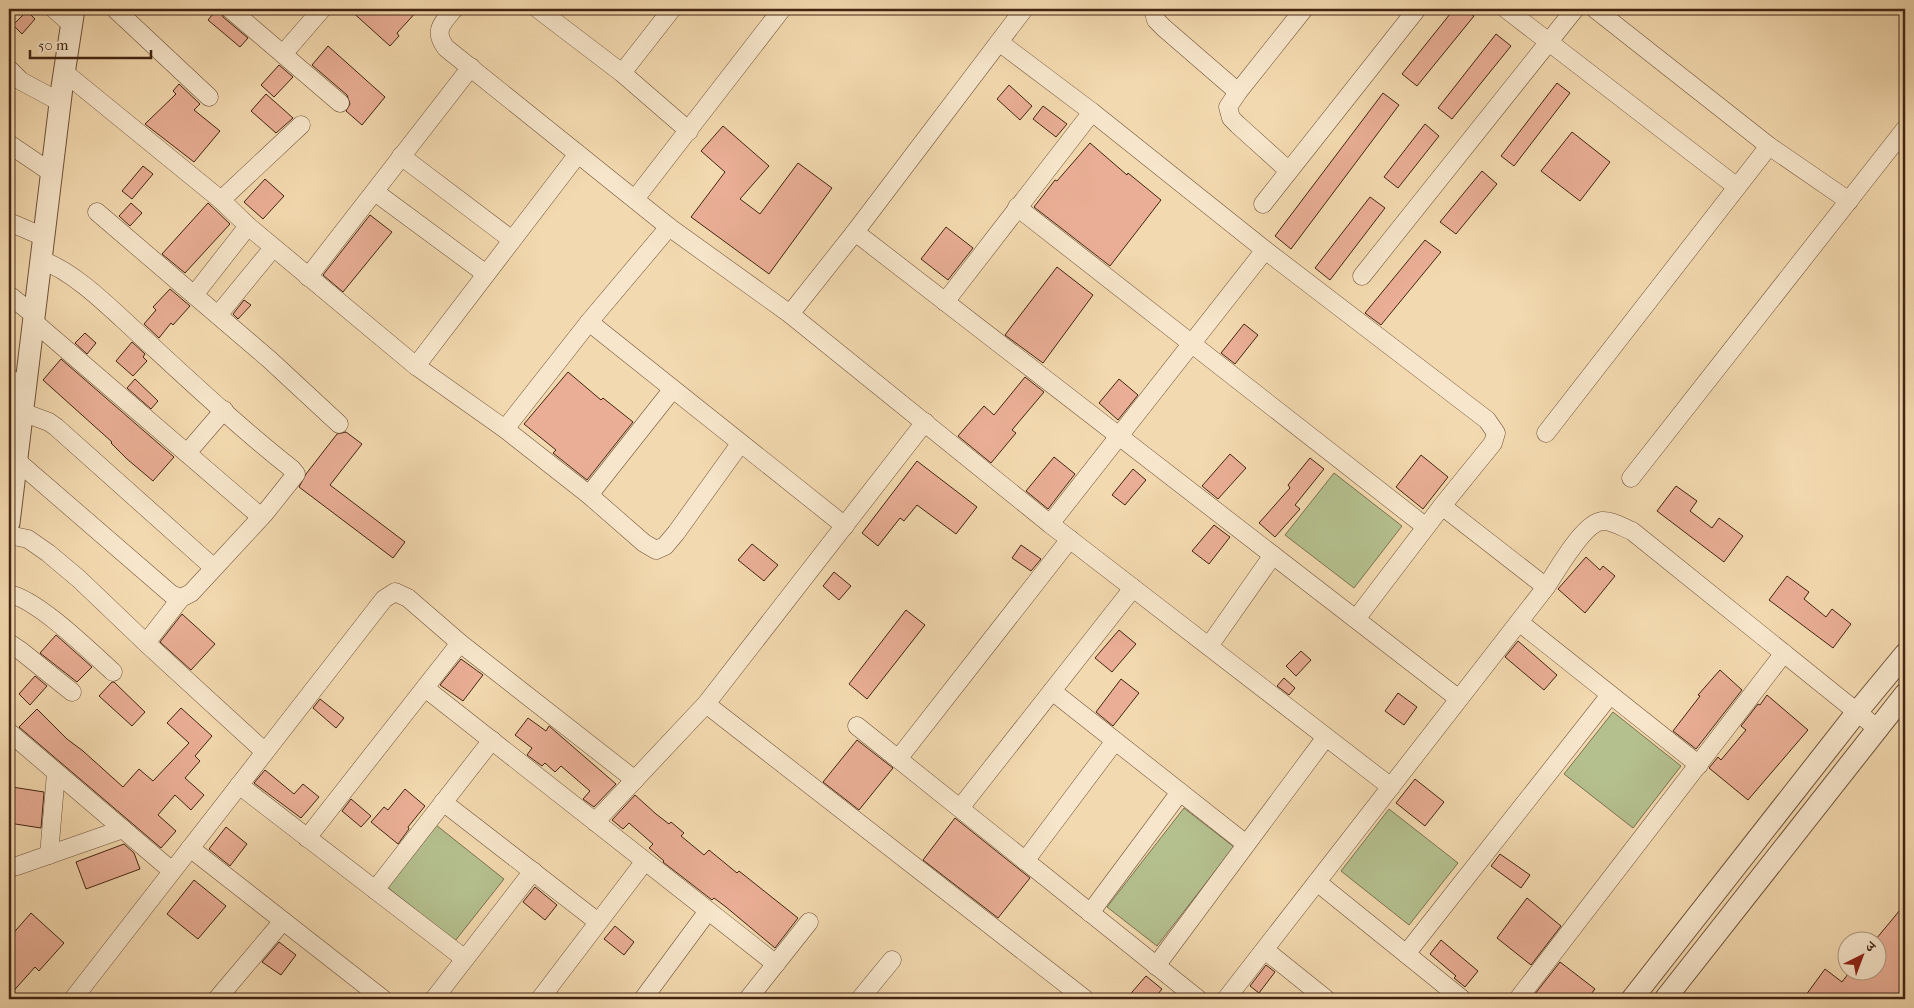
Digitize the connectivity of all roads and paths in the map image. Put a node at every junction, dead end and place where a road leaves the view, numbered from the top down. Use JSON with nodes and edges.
{"nodes":[{"id":1,"x":54,"y":9,"type":"edge"},
{"id":2,"x":114,"y":9,"type":"edge"},
{"id":3,"x":230,"y":9,"type":"edge"},
{"id":4,"x":322,"y":9,"type":"edge"},
{"id":5,"x":454,"y":9,"type":"edge"},
{"id":6,"x":538,"y":9,"type":"edge"},
{"id":7,"x":782,"y":9,"type":"edge"},
{"id":8,"x":1157,"y":9,"type":"edge"},
{"id":9,"x":1304,"y":9,"type":"edge"},
{"id":10,"x":1418,"y":9,"type":"edge"},
{"id":11,"x":1506,"y":9,"type":"edge"},
{"id":12,"x":1575,"y":9,"type":"edge"},
{"id":13,"x":1595,"y":9,"type":"edge"},
{"id":14,"x":668,"y":10,"type":"edge"},
{"id":15,"x":1016,"y":12,"type":"edge"},
{"id":16,"x":73,"y":17,"type":"edge"},
{"id":17,"x":999,"y":42,"type":"junction"},
{"id":18,"x":1549,"y":42,"type":"junction"},
{"id":19,"x":283,"y":54,"type":"junction"},
{"id":20,"x":470,"y":67,"type":"junction"},
{"id":21,"x":9,"y":69,"type":"edge"},
{"id":22,"x":64,"y":72,"type":"junction"},
{"id":23,"x":622,"y":74,"type":"junction"},
{"id":24,"x":1238,"y":92,"type":"junction"},
{"id":25,"x":209,"y":97,"type":"dead end"},
{"id":26,"x":60,"y":102,"type":"junction"},
{"id":27,"x":340,"y":103,"type":"dead end"},
{"id":28,"x":1092,"y":112,"type":"junction"},
{"id":29,"x":301,"y":125,"type":"dead end"},
{"id":30,"x":1905,"y":129,"type":"edge"},
{"id":31,"x":689,"y":130,"type":"junction"},
{"id":32,"x":9,"y":144,"type":"edge"},
{"id":33,"x":1769,"y":146,"type":"junction"},
{"id":34,"x":578,"y":154,"type":"junction"},
{"id":35,"x":401,"y":156,"type":"junction"},
{"id":36,"x":1289,"y":171,"type":"junction"},
{"id":37,"x":52,"y":173,"type":"junction"},
{"id":38,"x":1737,"y":187,"type":"junction"},
{"id":39,"x":375,"y":192,"type":"junction"},
{"id":40,"x":635,"y":199,"type":"junction"},
{"id":41,"x":221,"y":200,"type":"junction"},
{"id":42,"x":1849,"y":201,"type":"junction"},
{"id":43,"x":1263,"y":204,"type":"dead end"},
{"id":44,"x":1018,"y":207,"type":"junction"},
{"id":45,"x":97,"y":212,"type":"dead end"},
{"id":46,"x":9,"y":222,"type":"edge"},
{"id":47,"x":248,"y":226,"type":"junction"},
{"id":48,"x":669,"y":227,"type":"junction"},
{"id":49,"x":855,"y":232,"type":"junction"},
{"id":50,"x":44,"y":237,"type":"junction"},
{"id":51,"x":512,"y":240,"type":"junction"},
{"id":52,"x":273,"y":248,"type":"junction"},
{"id":53,"x":1265,"y":250,"type":"junction"},
{"id":54,"x":41,"y":260,"type":"junction"},
{"id":55,"x":486,"y":274,"type":"junction"},
{"id":56,"x":1362,"y":276,"type":"dead end"},
{"id":57,"x":308,"y":277,"type":"junction"},
{"id":58,"x":9,"y":295,"type":"edge"},
{"id":59,"x":194,"y":295,"type":"junction"},
{"id":60,"x":945,"y":302,"type":"junction"},
{"id":61,"x":790,"y":314,"type":"junction"},
{"id":62,"x":218,"y":315,"type":"junction"},
{"id":63,"x":34,"y":318,"type":"junction"},
{"id":64,"x":589,"y":322,"type":"junction"},
{"id":65,"x":1192,"y":344,"type":"junction"},
{"id":66,"x":416,"y":366,"type":"junction"},
{"id":67,"x":17,"y":384,"type":"edge"},
{"id":68,"x":672,"y":390,"type":"junction"},
{"id":69,"x":224,"y":410,"type":"junction"},
{"id":70,"x":22,"y":412,"type":"junction"},
{"id":71,"x":925,"y":422,"type":"junction"},
{"id":72,"x":339,"y":424,"type":"dead end"},
{"id":73,"x":505,"y":429,"type":"junction"},
{"id":74,"x":1546,"y":433,"type":"dead end"},
{"id":75,"x":1119,"y":436,"type":"junction"},
{"id":76,"x":740,"y":444,"type":"junction"},
{"id":77,"x":187,"y":452,"type":"junction"},
{"id":78,"x":14,"y":454,"type":"edge"},
{"id":79,"x":1631,"y":478,"type":"dead end"},
{"id":80,"x":589,"y":495,"type":"junction"},
{"id":81,"x":1442,"y":506,"type":"junction"},
{"id":82,"x":261,"y":516,"type":"junction"},
{"id":83,"x":9,"y":524,"type":"edge"},
{"id":84,"x":1050,"y":524,"type":"junction"},
{"id":85,"x":845,"y":526,"type":"junction"},
{"id":86,"x":1426,"y":527,"type":"junction"},
{"id":87,"x":9,"y":535,"type":"edge"},
{"id":88,"x":1070,"y":539,"type":"junction"},
{"id":89,"x":1273,"y":555,"type":"junction"},
{"id":90,"x":214,"y":568,"type":"junction"},
{"id":91,"x":1546,"y":587,"type":"junction"},
{"id":92,"x":1133,"y":588,"type":"junction"},
{"id":93,"x":9,"y":594,"type":"edge"},
{"id":94,"x":181,"y":598,"type":"junction"},
{"id":95,"x":1356,"y":619,"type":"junction"},
{"id":96,"x":1519,"y":622,"type":"junction"},
{"id":97,"x":9,"y":643,"type":"edge"},
{"id":98,"x":146,"y":643,"type":"junction"},
{"id":99,"x":460,"y":643,"type":"junction"},
{"id":100,"x":1208,"y":646,"type":"junction"},
{"id":101,"x":1784,"y":654,"type":"junction"},
{"id":102,"x":1905,"y":654,"type":"edge"},
{"id":103,"x":113,"y":672,"type":"dead end"},
{"id":104,"x":424,"y":688,"type":"junction"},
{"id":105,"x":1052,"y":691,"type":"junction"},
{"id":106,"x":72,"y":692,"type":"dead end"},
{"id":107,"x":1905,"y":694,"type":"edge"},
{"id":108,"x":1610,"y":695,"type":"junction"},
{"id":109,"x":1459,"y":699,"type":"junction"},
{"id":110,"x":706,"y":704,"type":"junction"},
{"id":111,"x":1857,"y":712,"type":"junction"},
{"id":112,"x":857,"y":726,"type":"dead end"},
{"id":113,"x":1878,"y":729,"type":"junction"},
{"id":114,"x":9,"y":732,"type":"edge"},
{"id":115,"x":1326,"y":737,"type":"junction"},
{"id":116,"x":492,"y":740,"type":"junction"},
{"id":117,"x":1116,"y":741,"type":"junction"},
{"id":118,"x":264,"y":752,"type":"junction"},
{"id":119,"x":898,"y":759,"type":"junction"},
{"id":120,"x":1699,"y":765,"type":"junction"},
{"id":121,"x":56,"y":772,"type":"junction"},
{"id":122,"x":635,"y":780,"type":"junction"},
{"id":123,"x":239,"y":786,"type":"junction"},
{"id":124,"x":1391,"y":787,"type":"junction"},
{"id":125,"x":1180,"y":792,"type":"junction"},
{"id":126,"x":443,"y":802,"type":"junction"},
{"id":127,"x":960,"y":808,"type":"junction"},
{"id":128,"x":595,"y":822,"type":"junction"},
{"id":129,"x":123,"y":829,"type":"junction"},
{"id":130,"x":307,"y":838,"type":"junction"},
{"id":131,"x":1246,"y":844,"type":"junction"},
{"id":132,"x":190,"y":848,"type":"junction"},
{"id":133,"x":49,"y":855,"type":"junction"},
{"id":134,"x":1025,"y":860,"type":"junction"},
{"id":135,"x":645,"y":861,"type":"junction"},
{"id":136,"x":9,"y":868,"type":"edge"},
{"id":137,"x":172,"y":871,"type":"junction"},
{"id":138,"x":532,"y":871,"type":"junction"},
{"id":139,"x":1317,"y":882,"type":"junction"},
{"id":140,"x":375,"y":890,"type":"junction"},
{"id":141,"x":708,"y":911,"type":"junction"},
{"id":142,"x":1090,"y":913,"type":"junction"},
{"id":143,"x":283,"y":921,"type":"junction"},
{"id":144,"x":598,"y":922,"type":"junction"},
{"id":145,"x":810,"y":922,"type":"dead end"},
{"id":146,"x":1265,"y":950,"type":"junction"},
{"id":147,"x":1406,"y":954,"type":"junction"},
{"id":148,"x":465,"y":959,"type":"junction"},
{"id":149,"x":892,"y":960,"type":"dead end"},
{"id":150,"x":776,"y":964,"type":"junction"},
{"id":151,"x":1156,"y":966,"type":"junction"},
{"id":152,"x":73,"y":999,"type":"edge"},
{"id":153,"x":217,"y":999,"type":"edge"},
{"id":154,"x":383,"y":999,"type":"edge"},
{"id":155,"x":434,"y":999,"type":"edge"},
{"id":156,"x":540,"y":999,"type":"edge"},
{"id":157,"x":643,"y":999,"type":"edge"},
{"id":158,"x":748,"y":999,"type":"edge"},
{"id":159,"x":860,"y":999,"type":"edge"},
{"id":160,"x":1085,"y":999,"type":"edge"},
{"id":161,"x":1198,"y":999,"type":"edge"},
{"id":162,"x":1226,"y":999,"type":"edge"},
{"id":163,"x":1326,"y":999,"type":"edge"},
{"id":164,"x":1462,"y":999,"type":"edge"},
{"id":165,"x":1518,"y":999,"type":"edge"},
{"id":166,"x":1632,"y":999,"type":"edge"},
{"id":167,"x":1665,"y":999,"type":"edge"}],
"edges":[{"from":1,"to":16,"type":"street"},
{"from":2,"to":25,"type":"street"},
{"from":3,"to":19,"type":"street"},
{"from":4,"to":19,"type":"street"},
{"from":5,"to":20,"type":"street"},
{"from":6,"to":23,"type":"street"},
{"from":7,"to":31,"type":"street"},
{"from":8,"to":24,"type":"street"},
{"from":9,"to":24,"type":"street"},
{"from":10,"to":36,"type":"street"},
{"from":11,"to":18,"type":"street"},
{"from":12,"to":18,"type":"street"},
{"from":13,"to":33,"type":"street"},
{"from":14,"to":23,"type":"street"},
{"from":15,"to":17,"type":"street"},
{"from":16,"to":22,"type":"street"},
{"from":17,"to":28,"type":"street"},
{"from":17,"to":49,"type":"street"},
{"from":18,"to":38,"type":"street"},
{"from":18,"to":56,"type":"street"},
{"from":19,"to":27,"type":"street"},
{"from":20,"to":34,"type":"street"},
{"from":20,"to":35,"type":"street"},
{"from":21,"to":26,"type":"street"},
{"from":22,"to":26,"type":"street"},
{"from":22,"to":41,"type":"street"},
{"from":23,"to":31,"type":"street"},
{"from":24,"to":36,"type":"street"},
{"from":26,"to":37,"type":"street"},
{"from":28,"to":44,"type":"street"},
{"from":28,"to":53,"type":"street"},
{"from":29,"to":41,"type":"street"},
{"from":30,"to":42,"type":"street"},
{"from":31,"to":40,"type":"street"},
{"from":32,"to":37,"type":"street"},
{"from":33,"to":38,"type":"street"},
{"from":33,"to":42,"type":"street"},
{"from":34,"to":40,"type":"street"},
{"from":34,"to":51,"type":"street"},
{"from":35,"to":39,"type":"street"},
{"from":35,"to":51,"type":"street"},
{"from":36,"to":43,"type":"street"},
{"from":37,"to":50,"type":"street"},
{"from":38,"to":74,"type":"street"},
{"from":39,"to":55,"type":"street"},
{"from":39,"to":57,"type":"street"},
{"from":40,"to":48,"type":"street"},
{"from":41,"to":47,"type":"street"},
{"from":42,"to":79,"type":"street"},
{"from":44,"to":60,"type":"street"},
{"from":44,"to":65,"type":"street"},
{"from":45,"to":59,"type":"street"},
{"from":46,"to":50,"type":"street"},
{"from":47,"to":52,"type":"street"},
{"from":47,"to":59,"type":"street"},
{"from":48,"to":61,"type":"street"},
{"from":48,"to":64,"type":"street"},
{"from":49,"to":60,"type":"street"},
{"from":49,"to":61,"type":"street"},
{"from":50,"to":54,"type":"street"},
{"from":51,"to":55,"type":"street"},
{"from":52,"to":57,"type":"street"},
{"from":52,"to":62,"type":"street"},
{"from":53,"to":65,"type":"street"},
{"from":53,"to":81,"type":"street"},
{"from":54,"to":63,"type":"street"},
{"from":54,"to":69,"type":"street"},
{"from":55,"to":66,"type":"street"},
{"from":57,"to":66,"type":"street"},
{"from":58,"to":63,"type":"street"},
{"from":59,"to":62,"type":"street"},
{"from":60,"to":75,"type":"street"},
{"from":61,"to":71,"type":"street"},
{"from":62,"to":72,"type":"street"},
{"from":63,"to":67,"type":"street"},
{"from":63,"to":77,"type":"street"},
{"from":64,"to":68,"type":"street"},
{"from":64,"to":73,"type":"street"},
{"from":65,"to":75,"type":"street"},
{"from":65,"to":86,"type":"street"},
{"from":66,"to":73,"type":"street"},
{"from":67,"to":70,"type":"street"},
{"from":68,"to":76,"type":"street"},
{"from":68,"to":80,"type":"street"},
{"from":69,"to":77,"type":"street"},
{"from":69,"to":82,"type":"street"},
{"from":70,"to":78,"type":"street"},
{"from":70,"to":90,"type":"street"},
{"from":71,"to":84,"type":"street"},
{"from":71,"to":85,"type":"street"},
{"from":73,"to":80,"type":"street"},
{"from":75,"to":84,"type":"street"},
{"from":75,"to":89,"type":"street"},
{"from":76,"to":80,"type":"street"},
{"from":76,"to":85,"type":"street"},
{"from":77,"to":82,"type":"street"},
{"from":78,"to":83,"type":"street"},
{"from":78,"to":94,"type":"street"},
{"from":81,"to":86,"type":"street"},
{"from":81,"to":91,"type":"street"},
{"from":82,"to":90,"type":"street"},
{"from":84,"to":88,"type":"street"},
{"from":85,"to":110,"type":"street"},
{"from":86,"to":95,"type":"street"},
{"from":87,"to":98,"type":"street"},
{"from":88,"to":92,"type":"street"},
{"from":88,"to":119,"type":"street"},
{"from":89,"to":95,"type":"street"},
{"from":89,"to":100,"type":"street"},
{"from":90,"to":94,"type":"street"},
{"from":91,"to":96,"type":"street"},
{"from":91,"to":101,"type":"street"},
{"from":92,"to":100,"type":"street"},
{"from":92,"to":105,"type":"street"},
{"from":93,"to":103,"type":"street"},
{"from":94,"to":98,"type":"street"},
{"from":95,"to":109,"type":"street"},
{"from":96,"to":108,"type":"street"},
{"from":96,"to":109,"type":"street"},
{"from":97,"to":106,"type":"street"},
{"from":98,"to":118,"type":"street"},
{"from":99,"to":104,"type":"street"},
{"from":99,"to":118,"type":"street"},
{"from":99,"to":122,"type":"street"},
{"from":100,"to":115,"type":"street"},
{"from":101,"to":111,"type":"street"},
{"from":101,"to":120,"type":"street"},
{"from":102,"to":111,"type":"street"},
{"from":104,"to":116,"type":"street"},
{"from":104,"to":130,"type":"street"},
{"from":105,"to":117,"type":"street"},
{"from":105,"to":127,"type":"street"},
{"from":107,"to":113,"type":"street"},
{"from":108,"to":120,"type":"street"},
{"from":108,"to":147,"type":"street"},
{"from":109,"to":124,"type":"street"},
{"from":110,"to":122,"type":"street"},
{"from":110,"to":160,"type":"street"},
{"from":111,"to":113,"type":"street"},
{"from":111,"to":166,"type":"street"},
{"from":112,"to":119,"type":"street"},
{"from":113,"to":167,"type":"street"},
{"from":114,"to":121,"type":"street"},
{"from":115,"to":124,"type":"street"},
{"from":115,"to":131,"type":"street"},
{"from":116,"to":126,"type":"street"},
{"from":116,"to":128,"type":"street"},
{"from":117,"to":125,"type":"street"},
{"from":117,"to":134,"type":"street"},
{"from":118,"to":123,"type":"street"},
{"from":119,"to":127,"type":"street"},
{"from":120,"to":165,"type":"street"},
{"from":121,"to":129,"type":"street"},
{"from":121,"to":133,"type":"street"},
{"from":122,"to":128,"type":"street"},
{"from":123,"to":130,"type":"street"},
{"from":123,"to":132,"type":"street"},
{"from":124,"to":139,"type":"street"},
{"from":125,"to":131,"type":"street"},
{"from":125,"to":142,"type":"street"},
{"from":126,"to":138,"type":"street"},
{"from":126,"to":140,"type":"street"},
{"from":127,"to":134,"type":"street"},
{"from":128,"to":135,"type":"street"},
{"from":129,"to":133,"type":"street"},
{"from":129,"to":137,"type":"street"},
{"from":130,"to":140,"type":"street"},
{"from":131,"to":151,"type":"street"},
{"from":132,"to":137,"type":"street"},
{"from":132,"to":143,"type":"street"},
{"from":133,"to":136,"type":"street"},
{"from":134,"to":142,"type":"street"},
{"from":135,"to":141,"type":"street"},
{"from":135,"to":144,"type":"street"},
{"from":137,"to":152,"type":"street"},
{"from":138,"to":144,"type":"street"},
{"from":138,"to":148,"type":"street"},
{"from":139,"to":146,"type":"street"},
{"from":139,"to":147,"type":"street"},
{"from":140,"to":148,"type":"street"},
{"from":141,"to":150,"type":"street"},
{"from":141,"to":157,"type":"street"},
{"from":142,"to":151,"type":"street"},
{"from":143,"to":153,"type":"street"},
{"from":143,"to":154,"type":"street"},
{"from":144,"to":156,"type":"street"},
{"from":145,"to":150,"type":"street"},
{"from":146,"to":162,"type":"street"},
{"from":146,"to":163,"type":"street"},
{"from":147,"to":164,"type":"street"},
{"from":148,"to":155,"type":"street"},
{"from":149,"to":159,"type":"street"},
{"from":150,"to":158,"type":"street"},
{"from":151,"to":161,"type":"street"}]}
